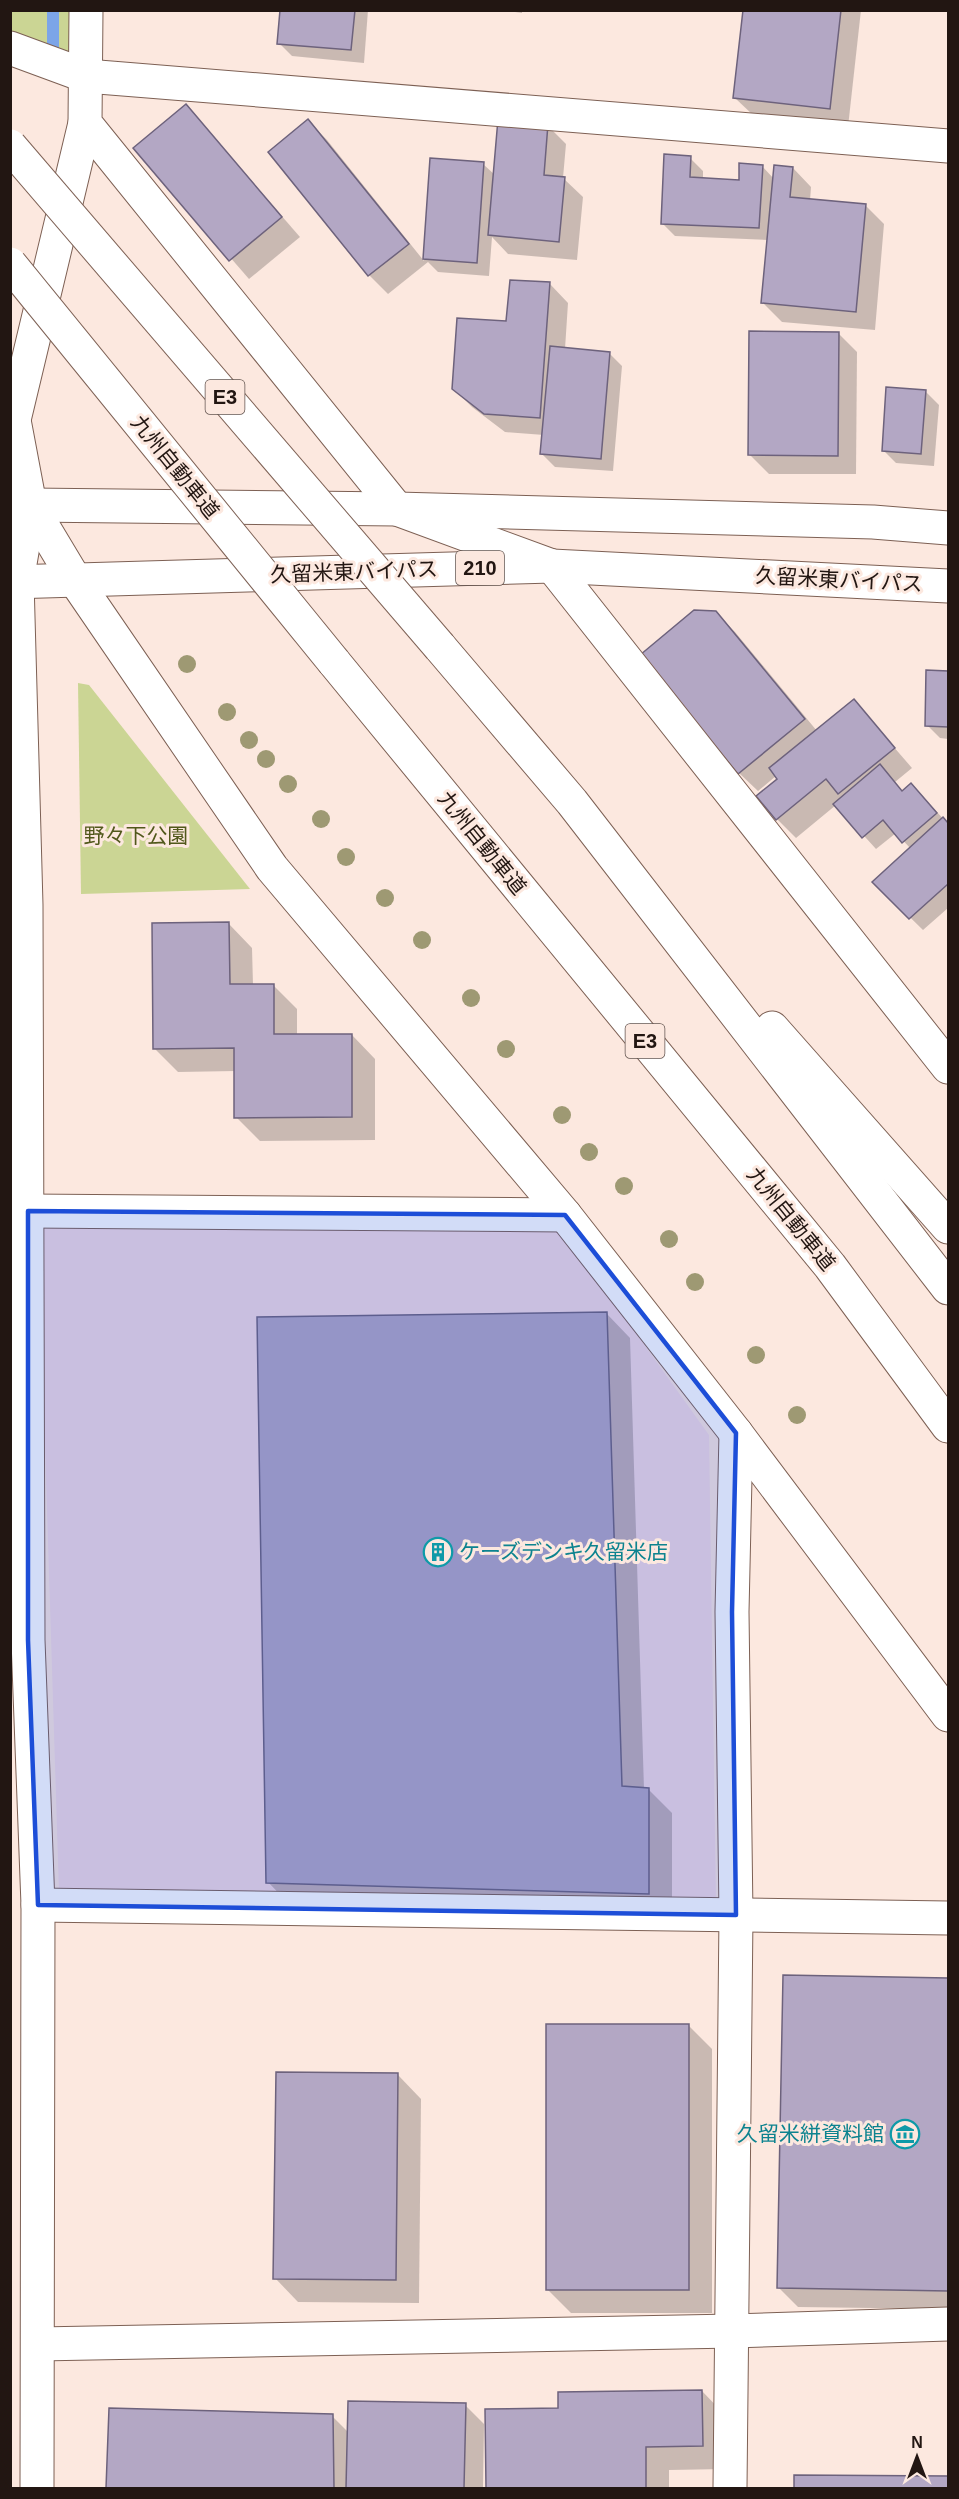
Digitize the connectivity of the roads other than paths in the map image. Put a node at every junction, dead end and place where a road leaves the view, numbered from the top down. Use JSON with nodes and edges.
{"nodes":[{"id":1,"x":86,"y":10,"type":"edge"},
{"id":2,"x":10,"y":48,"type":"edge"},
{"id":3,"x":86,"y":76,"type":"junction"},
{"id":4,"x":85,"y":123,"type":"junction"},
{"id":5,"x":10,"y":146,"type":"edge"},
{"id":6,"x":948,"y":146,"type":"edge"},
{"id":7,"x":10,"y":264,"type":"edge"},
{"id":8,"x":13,"y":417,"type":"edge"},
{"id":9,"x":20,"y":506,"type":"edge"},
{"id":10,"x":397,"y":509,"type":"junction"},
{"id":11,"x":948,"y":528,"type":"edge"},
{"id":12,"x":552,"y":566,"type":"junction"},
{"id":13,"x":75,"y":580,"type":"junction"},
{"id":14,"x":14,"y":582,"type":"edge"},
{"id":15,"x":948,"y":586,"type":"edge"},
{"id":16,"x":572,"y":802,"type":"junction"},
{"id":17,"x":948,"y":1067,"type":"edge"},
{"id":18,"x":28,"y":1211,"type":"junction"},
{"id":19,"x":565,"y":1215,"type":"junction"},
{"id":20,"x":948,"y":1227,"type":"edge"},
{"id":21,"x":948,"y":1288,"type":"edge"},
{"id":22,"x":948,"y":1426,"type":"edge"},
{"id":23,"x":736,"y":1433,"type":"junction"},
{"id":24,"x":19,"y":1641,"type":"edge"},
{"id":25,"x":948,"y":1715,"type":"edge"},
{"id":26,"x":38,"y":1905,"type":"junction"},
{"id":27,"x":736,"y":1915,"type":"junction"},
{"id":28,"x":948,"y":1918,"type":"edge"},
{"id":29,"x":948,"y":2324,"type":"edge"},
{"id":30,"x":733,"y":2331,"type":"junction"},
{"id":31,"x":38,"y":2344,"type":"junction"},
{"id":32,"x":37,"y":2488,"type":"edge"},
{"id":33,"x":730,"y":2488,"type":"edge"}],
"edges":[{"from":1,"to":3,"type":"main road"},
{"from":2,"to":3,"type":"main road"},
{"from":3,"to":4,"type":"main road"},
{"from":3,"to":6,"type":"main road"},
{"from":4,"to":8,"type":"main road"},
{"from":4,"to":10,"type":"main road"},
{"from":5,"to":16,"type":"main road","number":"E3","bridge":true},
{"from":7,"to":22,"type":"main road","name":"九州自動車道","number":"E3","bridge":true},
{"from":8,"to":9,"type":"main road"},
{"from":9,"to":10,"type":"main road"},
{"from":9,"to":13,"type":"main road"},
{"from":9,"to":14,"type":"main road"},
{"from":10,"to":11,"type":"main road"},
{"from":10,"to":12,"type":"main road"},
{"from":12,"to":13,"type":"main road","name":"久留米東バイパス","number":"210"},
{"from":12,"to":15,"type":"main road","name":"久留米東バイパス","number":"210"},
{"from":12,"to":17,"type":"main road"},
{"from":13,"to":14,"type":"main road","name":"久留米東バイパス","number":"210"},
{"from":13,"to":19,"type":"main road"},
{"from":14,"to":18,"type":"main road"},
{"from":16,"to":20,"type":"main road"},
{"from":16,"to":21,"type":"main road","number":"E3"},
{"from":18,"to":19,"type":"main road"},
{"from":18,"to":24,"type":"main road"},
{"from":19,"to":23,"type":"main road"},
{"from":23,"to":25,"type":"main road"},
{"from":23,"to":27,"type":"main road"},
{"from":24,"to":26,"type":"main road"},
{"from":26,"to":27,"type":"main road"},
{"from":26,"to":31,"type":"main road"},
{"from":27,"to":28,"type":"main road"},
{"from":27,"to":30,"type":"main road"},
{"from":29,"to":30,"type":"main road"},
{"from":30,"to":31,"type":"main road"},
{"from":30,"to":33,"type":"main road"},
{"from":31,"to":32,"type":"main road"}]}
